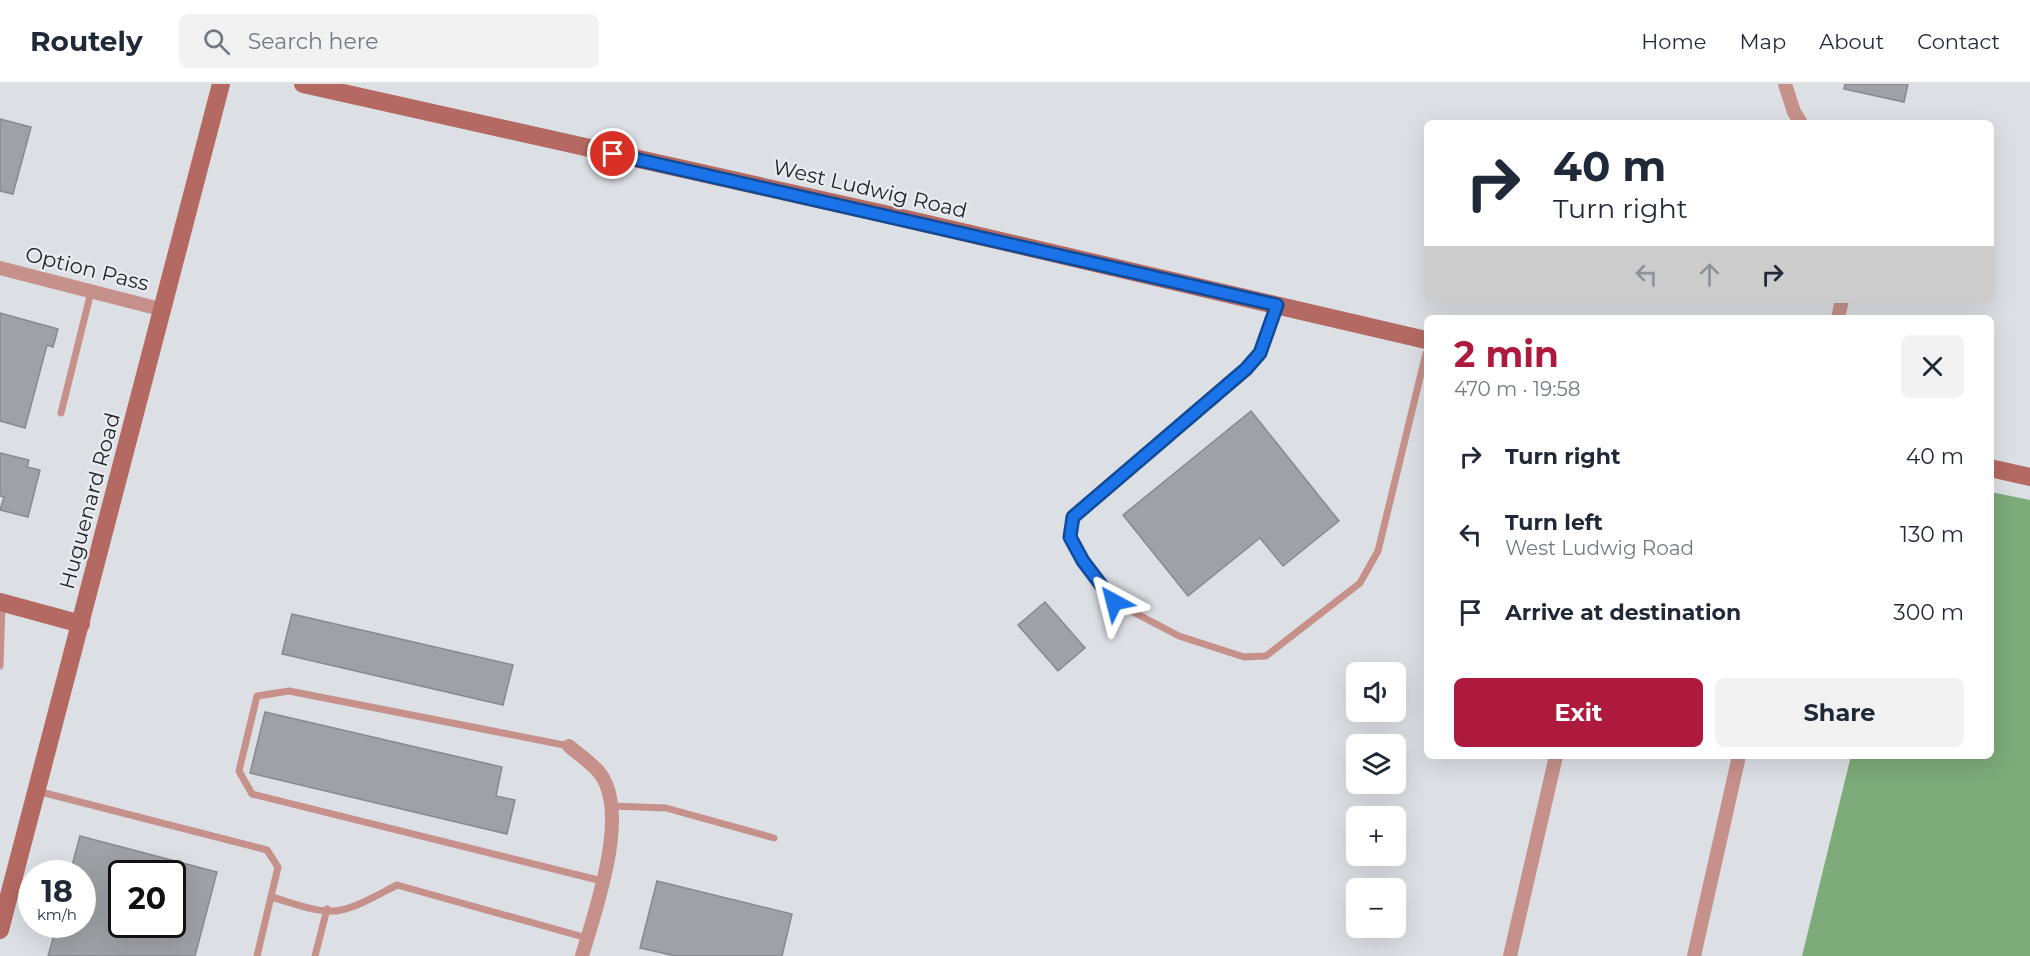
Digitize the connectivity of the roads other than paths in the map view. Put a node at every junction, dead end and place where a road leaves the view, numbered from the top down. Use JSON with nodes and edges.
{"nodes":[{"id":1,"x":221,"y":84,"type":"edge"},
{"id":2,"x":303,"y":84,"type":"edge"},
{"id":3,"x":1785,"y":84,"type":"edge"},
{"id":4,"x":1799,"y":120,"type":"edge"},
{"id":5,"x":0,"y":268,"type":"edge"},
{"id":6,"x":90,"y":292,"type":"junction"},
{"id":7,"x":1277,"y":305,"type":"junction"},
{"id":8,"x":164,"y":310,"type":"junction"},
{"id":9,"x":1424,"y":340,"type":"edge"},
{"id":10,"x":1424,"y":361,"type":"edge"},
{"id":11,"x":61,"y":413,"type":"dead end"},
{"id":12,"x":1994,"y":469,"type":"edge"},
{"id":13,"x":2030,"y":477,"type":"edge"},
{"id":14,"x":1,"y":602,"type":"edge"},
{"id":15,"x":81,"y":624,"type":"junction"},
{"id":16,"x":0,"y":666,"type":"edge"},
{"id":17,"x":569,"y":746,"type":"joint"},
{"id":18,"x":1555,"y":759,"type":"edge"},
{"id":19,"x":1738,"y":759,"type":"edge"},
{"id":20,"x":37,"y":791,"type":"junction"},
{"id":21,"x":611,"y":806,"type":"junction"},
{"id":22,"x":774,"y":838,"type":"dead end"},
{"id":23,"x":602,"y":881,"type":"junction"},
{"id":24,"x":271,"y":897,"type":"junction"},
{"id":25,"x":327,"y":909,"type":"junction"},
{"id":26,"x":0,"y":930,"type":"edge"},
{"id":27,"x":587,"y":939,"type":"junction"},
{"id":28,"x":257,"y":956,"type":"edge"},
{"id":29,"x":315,"y":956,"type":"edge"},
{"id":30,"x":582,"y":956,"type":"edge"},
{"id":31,"x":1510,"y":956,"type":"edge"},
{"id":32,"x":1694,"y":956,"type":"edge"}],
"edges":[{"from":1,"to":8,"type":"main road","name":"Huguenard Road"},
{"from":2,"to":7,"type":"main road","name":"West Ludwig Road"},
{"from":3,"to":4,"type":"street"},
{"from":5,"to":6,"type":"street","name":"Option Pass"},
{"from":6,"to":8,"type":"street","name":"Option Pass"},
{"from":6,"to":11,"type":"lane"},
{"from":7,"to":9,"type":"main road","name":"West Ludwig Road"},
{"from":7,"to":10,"type":"lane"},
{"from":8,"to":15,"type":"main road","name":"Huguenard Road"},
{"from":12,"to":13,"type":"main road"},
{"from":14,"to":15,"type":"main road"},
{"from":14,"to":16,"type":"lane"},
{"from":15,"to":20,"type":"main road","name":"Huguenard Road"},
{"from":17,"to":21,"type":"street"},
{"from":17,"to":23,"type":"lane"},
{"from":18,"to":31,"type":"street"},
{"from":19,"to":32,"type":"street"},
{"from":20,"to":24,"type":"lane"},
{"from":20,"to":26,"type":"main road","name":"Huguenard Road"},
{"from":21,"to":22,"type":"lane"},
{"from":21,"to":23,"type":"street"},
{"from":23,"to":27,"type":"street"},
{"from":24,"to":25,"type":"lane"},
{"from":24,"to":28,"type":"lane"},
{"from":25,"to":27,"type":"lane"},
{"from":25,"to":29,"type":"lane"},
{"from":27,"to":30,"type":"street"}]}
